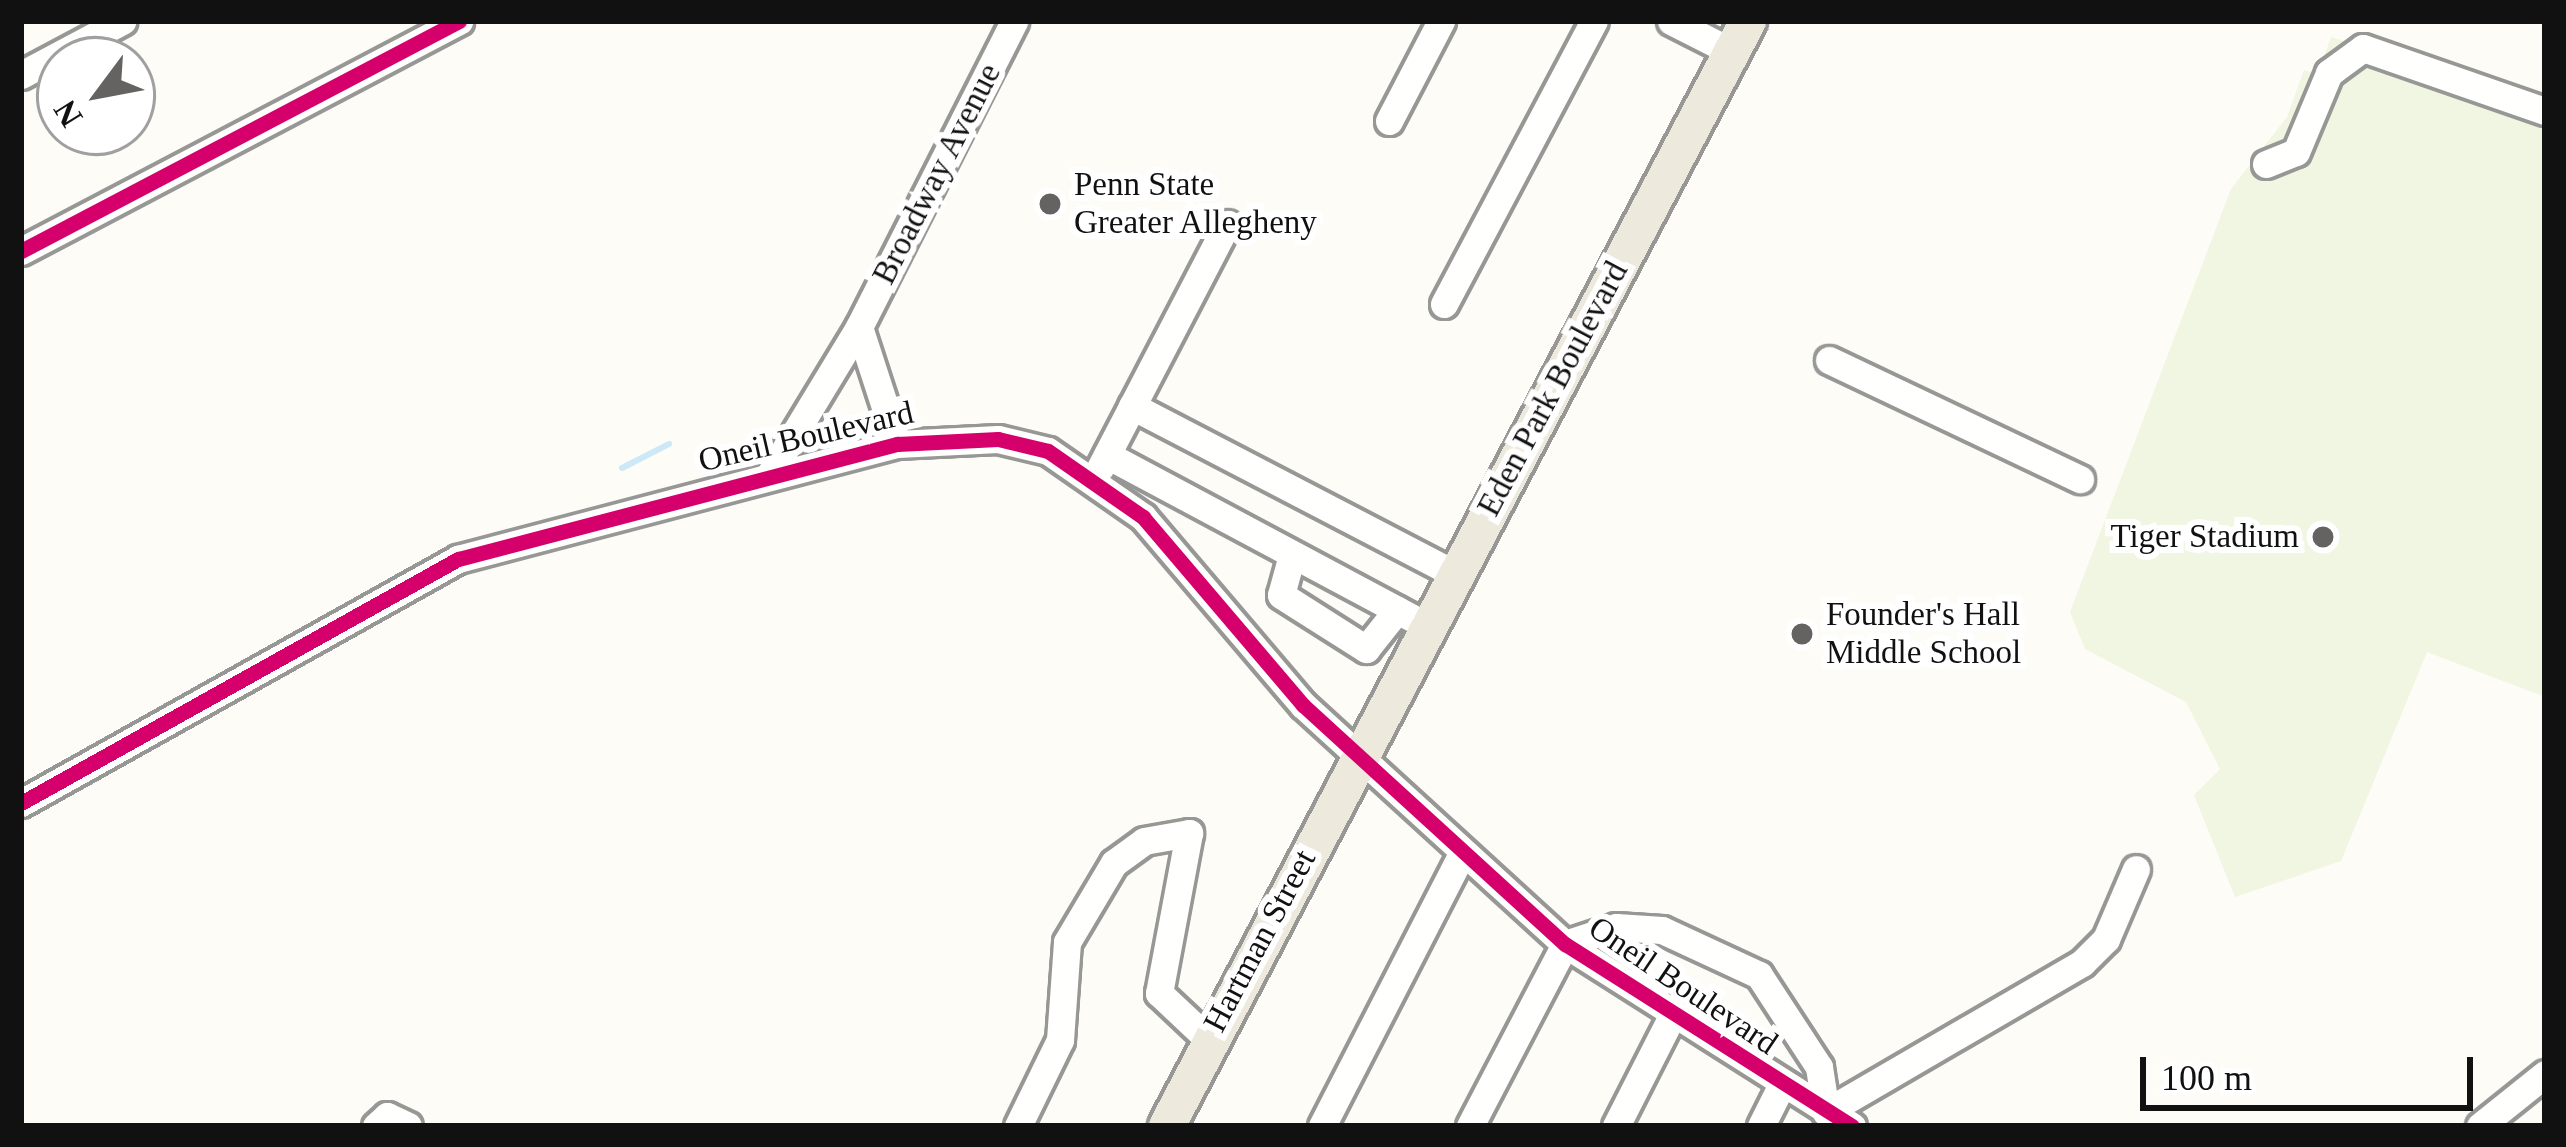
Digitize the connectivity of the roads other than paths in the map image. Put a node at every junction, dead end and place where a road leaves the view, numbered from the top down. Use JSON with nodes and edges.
{"nodes":[{"id":1,"x":122,"y":21,"type":"edge"},
{"id":2,"x":459,"y":21,"type":"edge"},
{"id":3,"x":1014,"y":21,"type":"edge"},
{"id":4,"x":1441,"y":21,"type":"edge"},
{"id":5,"x":1594,"y":21,"type":"edge"},
{"id":6,"x":1671,"y":21,"type":"edge"},
{"id":7,"x":1740,"y":37,"type":"edge"},
{"id":8,"x":21,"y":74,"type":"edge"},
{"id":9,"x":2545,"y":111,"type":"edge"},
{"id":10,"x":1389,"y":122,"type":"dead end"},
{"id":11,"x":2266,"y":164,"type":"dead end"},
{"id":12,"x":1227,"y":224,"type":"dead end"},
{"id":13,"x":21,"y":251,"type":"edge"},
{"id":14,"x":1444,"y":304,"type":"dead end"},
{"id":15,"x":860,"y":327,"type":"junction"},
{"id":16,"x":1829,"y":360,"type":"dead end"},
{"id":17,"x":1132,"y":406,"type":"junction"},
{"id":18,"x":897,"y":444,"type":"junction"},
{"id":19,"x":1101,"y":466,"type":"junction"},
{"id":20,"x":770,"y":474,"type":"junction"},
{"id":21,"x":2080,"y":478,"type":"dead end"},
{"id":22,"x":1292,"y":555,"type":"junction"},
{"id":23,"x":1455,"y":574,"type":"junction"},
{"id":24,"x":1412,"y":618,"type":"junction"},
{"id":25,"x":1358,"y":757,"type":"junction"},
{"id":26,"x":21,"y":803,"type":"edge"},
{"id":27,"x":1461,"y":856,"type":"junction"},
{"id":28,"x":2136,"y":868,"type":"dead end"},
{"id":29,"x":1565,"y":944,"type":"junction"},
{"id":30,"x":1670,"y":1020,"type":"junction"},
{"id":31,"x":1208,"y":1039,"type":"junction"},
{"id":32,"x":2545,"y":1074,"type":"edge"},
{"id":33,"x":1780,"y":1088,"type":"junction"},
{"id":34,"x":1826,"y":1112,"type":"junction"},
{"id":35,"x":376,"y":1126,"type":"edge"},
{"id":36,"x":408,"y":1126,"type":"edge"},
{"id":37,"x":1018,"y":1126,"type":"edge"},
{"id":38,"x":1166,"y":1126,"type":"edge"},
{"id":39,"x":1322,"y":1126,"type":"edge"},
{"id":40,"x":1470,"y":1126,"type":"edge"},
{"id":41,"x":1616,"y":1126,"type":"edge"},
{"id":42,"x":1761,"y":1126,"type":"edge"},
{"id":43,"x":1852,"y":1126,"type":"edge"},
{"id":44,"x":2480,"y":1126,"type":"edge"}],
"edges":[{"from":1,"to":8,"type":"street"},
{"from":2,"to":13,"type":"street"},
{"from":3,"to":15,"type":"street","name":"Broadway Avenue"},
{"from":4,"to":10,"type":"street"},
{"from":5,"to":14,"type":"street"},
{"from":6,"to":7,"type":"street"},
{"from":7,"to":23,"type":"main road","name":"Eden Park Boulevard"},
{"from":9,"to":11,"type":"street"},
{"from":12,"to":17,"type":"street"},
{"from":15,"to":18,"type":"street","name":"Broadway Avenue"},
{"from":15,"to":20,"type":"street","name":"Broadway Avenue"},
{"from":16,"to":21,"type":"street"},
{"from":17,"to":19,"type":"street"},
{"from":17,"to":23,"type":"street"},
{"from":18,"to":19,"type":"street","name":"Oneil Boulevard"},
{"from":18,"to":20,"type":"street","name":"Oneil Boulevard"},
{"from":19,"to":22,"type":"street"},
{"from":19,"to":25,"type":"street","name":"Oneil Boulevard"},
{"from":20,"to":26,"type":"street","name":"Oneil Boulevard"},
{"from":22,"to":24,"type":"street"},
{"from":22,"to":24,"type":"street"},
{"from":23,"to":24,"type":"main road","name":"Eden Park Boulevard"},
{"from":24,"to":25,"type":"main road","name":"Eden Park Boulevard"},
{"from":25,"to":27,"type":"street","name":"Oneil Boulevard"},
{"from":25,"to":31,"type":"main road","name":"Hartman Street"},
{"from":27,"to":29,"type":"street","name":"Oneil Boulevard"},
{"from":27,"to":39,"type":"street"},
{"from":28,"to":34,"type":"street"},
{"from":29,"to":30,"type":"street","name":"Oneil Boulevard"},
{"from":29,"to":34,"type":"street"},
{"from":29,"to":40,"type":"street"},
{"from":30,"to":33,"type":"street","name":"Oneil Boulevard"},
{"from":30,"to":41,"type":"street"},
{"from":31,"to":37,"type":"street"},
{"from":31,"to":38,"type":"main road","name":"Hartman Street"},
{"from":32,"to":44,"type":"street"},
{"from":33,"to":34,"type":"street","name":"Oneil Boulevard"},
{"from":33,"to":42,"type":"street"},
{"from":34,"to":43,"type":"street","name":"Oneil Boulevard"},
{"from":35,"to":36,"type":"street"}]}
